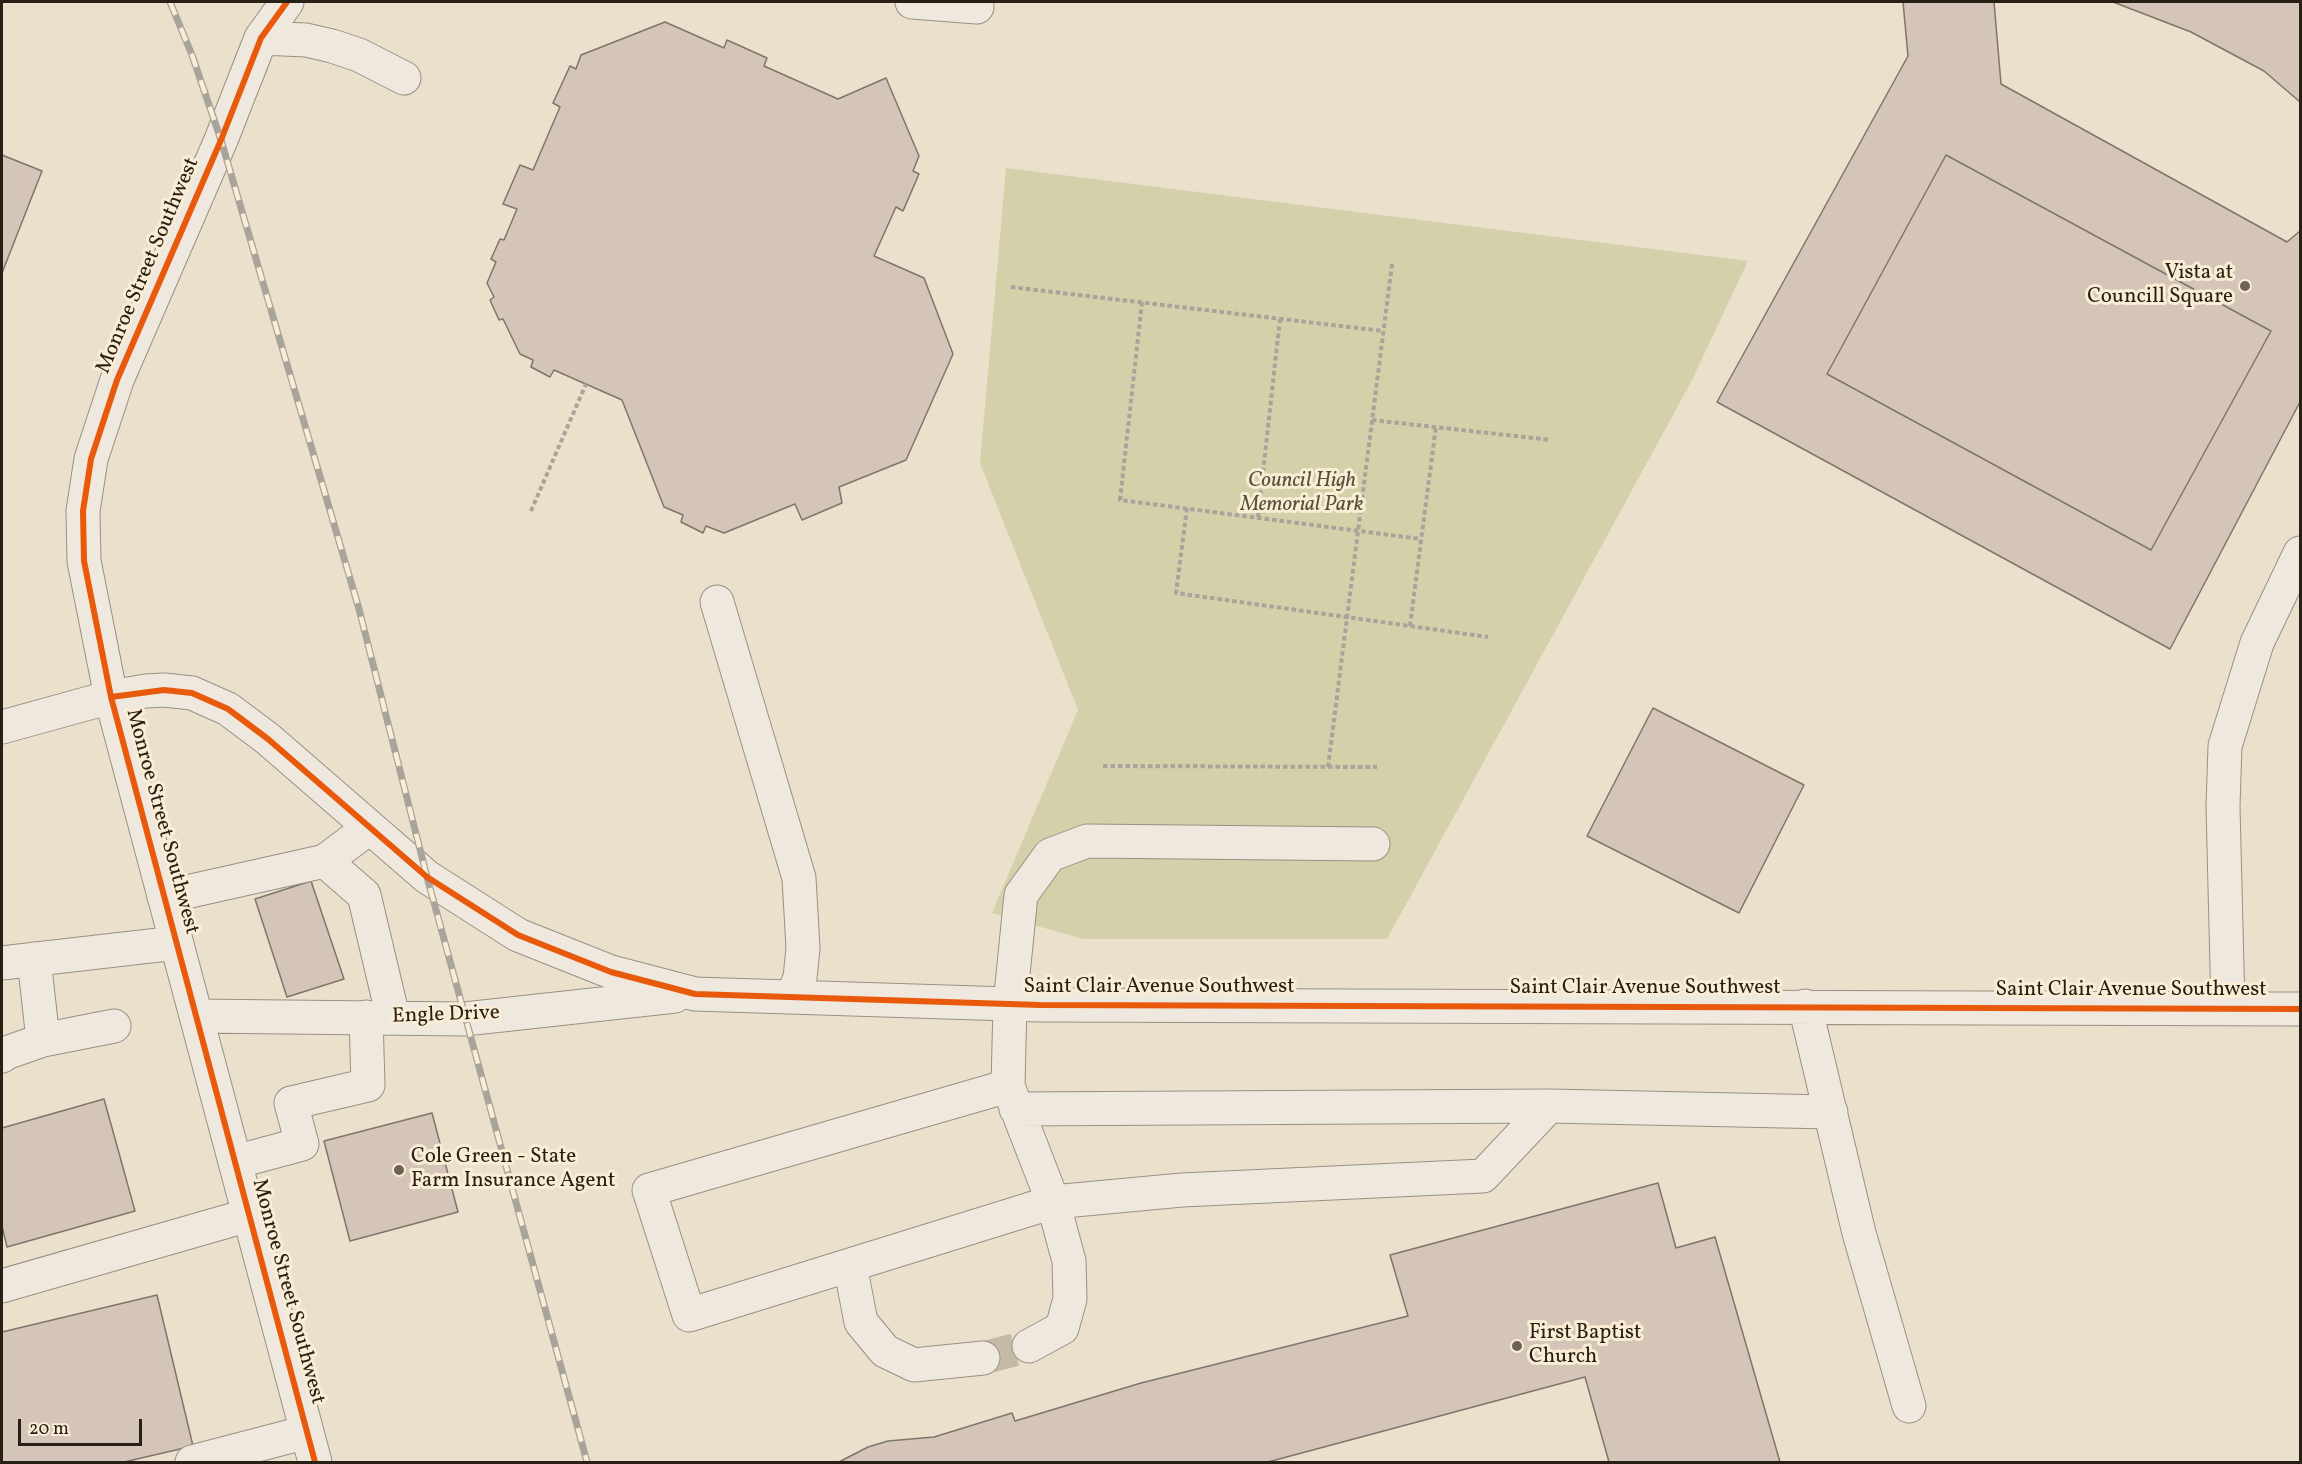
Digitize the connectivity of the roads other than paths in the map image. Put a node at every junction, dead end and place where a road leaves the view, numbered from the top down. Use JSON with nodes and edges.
{"nodes":[{"id":1,"x":265,"y":2,"type":"edge"},
{"id":2,"x":286,"y":2,"type":"edge"},
{"id":3,"x":912,"y":2,"type":"edge"},
{"id":4,"x":977,"y":7,"type":"dead end"},
{"id":5,"x":261,"y":38,"type":"junction"},
{"id":6,"x":404,"y":78,"type":"dead end"},
{"id":7,"x":2301,"y":553,"type":"edge"},
{"id":8,"x":717,"y":602,"type":"dead end"},
{"id":9,"x":111,"y":697,"type":"junction"},
{"id":10,"x":2,"y":727,"type":"edge"},
{"id":11,"x":369,"y":828,"type":"junction"},
{"id":12,"x":1372,"y":844,"type":"dead end"},
{"id":13,"x":325,"y":861,"type":"junction"},
{"id":14,"x":164,"y":897,"type":"junction"},
{"id":15,"x":176,"y":943,"type":"junction"},
{"id":16,"x":34,"y":959,"type":"junction"},
{"id":17,"x":2,"y":963,"type":"edge"},
{"id":18,"x":695,"y":994,"type":"junction"},
{"id":19,"x":792,"y":997,"type":"junction"},
{"id":20,"x":1010,"y":1004,"type":"junction"},
{"id":21,"x":1805,"y":1006,"type":"junction"},
{"id":22,"x":2228,"y":1008,"type":"junction"},
{"id":23,"x":2301,"y":1009,"type":"edge"},
{"id":24,"x":196,"y":1016,"type":"junction"},
{"id":25,"x":379,"y":1017,"type":"junction"},
{"id":26,"x":114,"y":1026,"type":"dead end"},
{"id":27,"x":43,"y":1040,"type":"junction"},
{"id":28,"x":2,"y":1056,"type":"edge"},
{"id":29,"x":1012,"y":1098,"type":"junction"},
{"id":30,"x":1549,"y":1106,"type":"junction"},
{"id":31,"x":1831,"y":1112,"type":"junction"},
{"id":32,"x":235,"y":1162,"type":"junction"},
{"id":33,"x":1053,"y":1202,"type":"junction"},
{"id":34,"x":249,"y":1215,"type":"junction"},
{"id":35,"x":850,"y":1265,"type":"junction"},
{"id":36,"x":2,"y":1286,"type":"edge"},
{"id":37,"x":1029,"y":1346,"type":"tunnel mouth"},
{"id":38,"x":983,"y":1358,"type":"tunnel mouth"},
{"id":39,"x":1909,"y":1406,"type":"dead end"},
{"id":40,"x":311,"y":1448,"type":"edge"},
{"id":41,"x":192,"y":1462,"type":"edge"}],
"edges":[{"from":1,"to":5,"type":"street","name":"Monroe Street Southwest"},
{"from":2,"to":5,"type":"street","name":"Monroe Street Southwest"},
{"from":3,"to":4,"type":"street"},
{"from":5,"to":6,"type":"street"},
{"from":5,"to":9,"type":"street","name":"Monroe Street Southwest"},
{"from":7,"to":22,"type":"street"},
{"from":8,"to":19,"type":"street"},
{"from":9,"to":10,"type":"street","name":"Saint Clair Avenue Southwest"},
{"from":9,"to":11,"type":"street","name":"Saint Clair Avenue Southwest"},
{"from":9,"to":14,"type":"street","name":"Monroe Street Southwest"},
{"from":11,"to":13,"type":"street"},
{"from":11,"to":18,"type":"street","name":"Saint Clair Avenue Southwest"},
{"from":12,"to":20,"type":"street"},
{"from":13,"to":14,"type":"street"},
{"from":13,"to":25,"type":"street"},
{"from":14,"to":15,"type":"street","name":"Monroe Street Southwest"},
{"from":15,"to":16,"type":"street"},
{"from":15,"to":24,"type":"street","name":"Monroe Street Southwest"},
{"from":16,"to":17,"type":"street"},
{"from":16,"to":27,"type":"street"},
{"from":18,"to":19,"type":"street","name":"Saint Clair Avenue Southwest"},
{"from":18,"to":25,"type":"street","name":"Engle Drive"},
{"from":19,"to":20,"type":"street","name":"Saint Clair Avenue Southwest"},
{"from":20,"to":21,"type":"street","name":"Saint Clair Avenue Southwest"},
{"from":20,"to":29,"type":"street"},
{"from":21,"to":22,"type":"street","name":"Saint Clair Avenue Southwest"},
{"from":21,"to":31,"type":"street"},
{"from":22,"to":23,"type":"street","name":"Saint Clair Avenue Southwest"},
{"from":24,"to":25,"type":"street","name":"Engle Drive"},
{"from":24,"to":32,"type":"street","name":"Monroe Street Southwest"},
{"from":25,"to":32,"type":"street"},
{"from":26,"to":27,"type":"street"},
{"from":27,"to":28,"type":"street"},
{"from":29,"to":30,"type":"street"},
{"from":29,"to":33,"type":"street"},
{"from":29,"to":35,"type":"street"},
{"from":30,"to":31,"type":"street"},
{"from":30,"to":33,"type":"street"},
{"from":31,"to":39,"type":"street"},
{"from":32,"to":34,"type":"street","name":"Monroe Street Southwest"},
{"from":33,"to":35,"type":"street"},
{"from":33,"to":37,"type":"street"},
{"from":34,"to":36,"type":"street"},
{"from":34,"to":40,"type":"street","name":"Monroe Street Southwest"},
{"from":35,"to":38,"type":"street"},
{"from":40,"to":41,"type":"street"}]}
